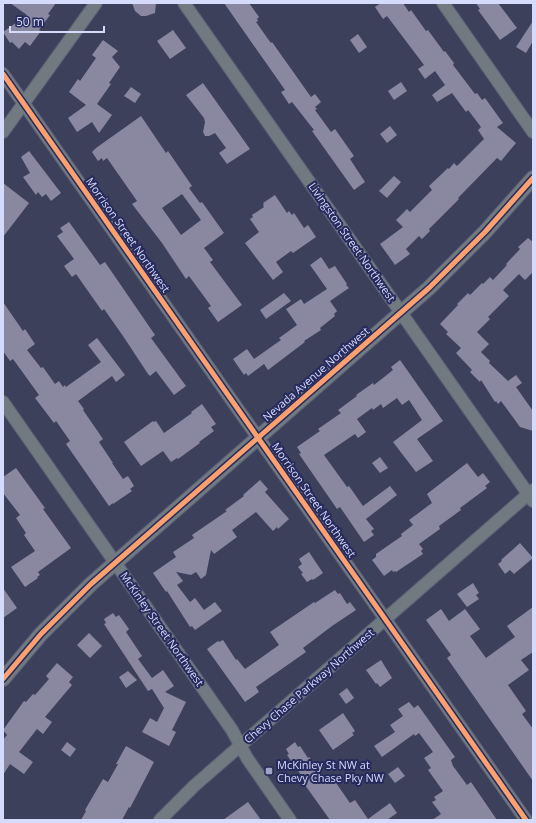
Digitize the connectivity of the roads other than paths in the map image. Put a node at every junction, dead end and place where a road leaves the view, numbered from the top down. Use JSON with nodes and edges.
{"nodes":[{"id":1,"x":96,"y":3,"type":"edge"},
{"id":2,"x":184,"y":3,"type":"edge"},
{"id":3,"x":443,"y":3,"type":"edge"},
{"id":4,"x":3,"y":74,"type":"edge"},
{"id":5,"x":23,"y":104,"type":"junction"},
{"id":6,"x":3,"y":132,"type":"edge"},
{"id":7,"x":533,"y":132,"type":"edge"},
{"id":8,"x":533,"y":178,"type":"edge"},
{"id":9,"x":401,"y":312,"type":"junction"},
{"id":10,"x":3,"y":402,"type":"edge"},
{"id":11,"x":258,"y":438,"type":"junction"},
{"id":12,"x":531,"y":495,"type":"edge"},
{"id":13,"x":116,"y":562,"type":"junction"},
{"id":14,"x":386,"y":620,"type":"junction"},
{"id":15,"x":3,"y":679,"type":"edge"},
{"id":16,"x":240,"y":745,"type":"junction"},
{"id":17,"x":160,"y":820,"type":"edge"},
{"id":18,"x":290,"y":820,"type":"edge"},
{"id":19,"x":526,"y":820,"type":"edge"}],
"edges":[{"from":1,"to":5,"type":"street"},
{"from":2,"to":9,"type":"street","name":"Livingston Street Northwest"},
{"from":3,"to":7,"type":"street"},
{"from":4,"to":5,"type":"street","name":"Morrison Street Northwest"},
{"from":5,"to":6,"type":"street"},
{"from":5,"to":11,"type":"street","name":"Morrison Street Northwest"},
{"from":8,"to":9,"type":"street","name":"Nevada Avenue Northwest"},
{"from":9,"to":11,"type":"street","name":"Nevada Avenue Northwest"},
{"from":9,"to":12,"type":"street","name":"Livingston Street Northwest"},
{"from":10,"to":13,"type":"street","name":"McKinley Street Northwest"},
{"from":11,"to":13,"type":"street","name":"Nevada Avenue Northwest"},
{"from":11,"to":14,"type":"street","name":"Morrison Street Northwest"},
{"from":12,"to":14,"type":"street","name":"Chevy Chase Parkway Northwest"},
{"from":13,"to":15,"type":"street","name":"Nevada Avenue Northwest"},
{"from":13,"to":16,"type":"street","name":"McKinley Street Northwest"},
{"from":14,"to":16,"type":"street","name":"Chevy Chase Parkway Northwest"},
{"from":14,"to":19,"type":"street","name":"Morrison Street Northwest"},
{"from":16,"to":17,"type":"street","name":"Chevy Chase Parkway Northwest"},
{"from":16,"to":18,"type":"street","name":"McKinley Street Northwest"}]}
